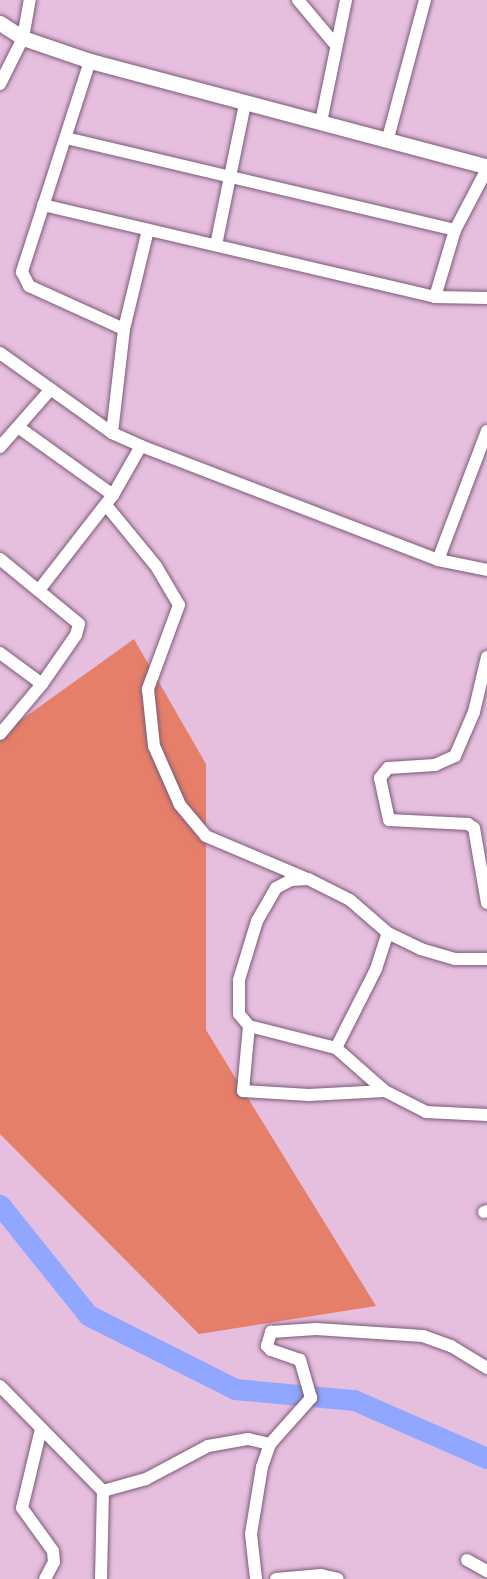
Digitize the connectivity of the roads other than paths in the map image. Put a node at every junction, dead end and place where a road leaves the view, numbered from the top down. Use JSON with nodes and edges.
{"nodes":[{"id":1,"x":30,"y":0,"type":"edge"},
{"id":2,"x":298,"y":0,"type":"edge"},
{"id":3,"x":346,"y":0,"type":"edge"},
{"id":4,"x":425,"y":0,"type":"edge"},
{"id":5,"x":0,"y":23,"type":"edge"},
{"id":6,"x":23,"y":38,"type":"junction"},
{"id":7,"x":334,"y":43,"type":"junction"},
{"id":8,"x":90,"y":61,"type":"junction"},
{"id":9,"x":0,"y":84,"type":"edge"},
{"id":10,"x":245,"y":104,"type":"junction"},
{"id":11,"x":321,"y":122,"type":"junction"},
{"id":12,"x":66,"y":138,"type":"junction"},
{"id":13,"x":388,"y":138,"type":"junction"},
{"id":14,"x":487,"y":168,"type":"edge"},
{"id":15,"x":231,"y":176,"type":"junction"},
{"id":16,"x":43,"y":205,"type":"junction"},
{"id":17,"x":148,"y":230,"type":"junction"},
{"id":18,"x":455,"y":230,"type":"junction"},
{"id":19,"x":216,"y":245,"type":"junction"},
{"id":20,"x":435,"y":297,"type":"junction"},
{"id":21,"x":487,"y":297,"type":"edge"},
{"id":22,"x":124,"y":329,"type":"junction"},
{"id":23,"x":0,"y":353,"type":"edge"},
{"id":24,"x":51,"y":389,"type":"junction"},
{"id":25,"x":18,"y":427,"type":"junction"},
{"id":26,"x":487,"y":431,"type":"edge"},
{"id":27,"x":112,"y":433,"type":"junction"},
{"id":28,"x":141,"y":446,"type":"junction"},
{"id":29,"x":0,"y":447,"type":"edge"},
{"id":30,"x":110,"y":500,"type":"junction"},
{"id":31,"x":0,"y":559,"type":"edge"},
{"id":32,"x":438,"y":560,"type":"junction"},
{"id":33,"x":487,"y":570,"type":"edge"},
{"id":34,"x":487,"y":575,"type":"edge"},
{"id":35,"x":39,"y":590,"type":"junction"},
{"id":36,"x":0,"y":652,"type":"edge"},
{"id":37,"x":487,"y":657,"type":"edge"},
{"id":38,"x":42,"y":684,"type":"junction"},
{"id":39,"x":0,"y":734,"type":"edge"},
{"id":40,"x":308,"y":879,"type":"junction"},
{"id":41,"x":487,"y":903,"type":"edge"},
{"id":42,"x":388,"y":933,"type":"junction"},
{"id":43,"x":487,"y":959,"type":"edge"},
{"id":44,"x":249,"y":1026,"type":"junction"},
{"id":45,"x":336,"y":1047,"type":"junction"},
{"id":46,"x":385,"y":1091,"type":"junction"},
{"id":47,"x":487,"y":1115,"type":"edge"},
{"id":48,"x":487,"y":1368,"type":"edge"},
{"id":49,"x":0,"y":1386,"type":"edge"},
{"id":50,"x":41,"y":1429,"type":"junction"},
{"id":51,"x":270,"y":1444,"type":"junction"},
{"id":52,"x":104,"y":1491,"type":"junction"},
{"id":53,"x":466,"y":1560,"type":"dead end"},
{"id":54,"x":487,"y":1571,"type":"edge"},
{"id":55,"x":45,"y":1579,"type":"edge"},
{"id":56,"x":101,"y":1579,"type":"edge"},
{"id":57,"x":256,"y":1579,"type":"edge"},
{"id":58,"x":276,"y":1579,"type":"edge"},
{"id":59,"x":338,"y":1579,"type":"edge"}],
"edges":[{"from":1,"to":6,"type":"street"},
{"from":2,"to":7,"type":"street"},
{"from":3,"to":7,"type":"street"},
{"from":4,"to":13,"type":"street"},
{"from":5,"to":6,"type":"street"},
{"from":6,"to":8,"type":"street"},
{"from":6,"to":9,"type":"street"},
{"from":7,"to":11,"type":"street"},
{"from":8,"to":10,"type":"street"},
{"from":8,"to":12,"type":"street"},
{"from":10,"to":11,"type":"street"},
{"from":10,"to":15,"type":"street"},
{"from":11,"to":13,"type":"street"},
{"from":12,"to":15,"type":"street"},
{"from":12,"to":16,"type":"street"},
{"from":13,"to":14,"type":"street"},
{"from":14,"to":18,"type":"street"},
{"from":15,"to":18,"type":"street"},
{"from":15,"to":19,"type":"street"},
{"from":16,"to":17,"type":"street"},
{"from":16,"to":22,"type":"street"},
{"from":17,"to":19,"type":"street"},
{"from":17,"to":22,"type":"street"},
{"from":18,"to":20,"type":"street"},
{"from":19,"to":20,"type":"street"},
{"from":20,"to":21,"type":"street"},
{"from":22,"to":27,"type":"street"},
{"from":23,"to":24,"type":"street"},
{"from":24,"to":25,"type":"street"},
{"from":24,"to":27,"type":"street"},
{"from":25,"to":29,"type":"street"},
{"from":25,"to":30,"type":"street"},
{"from":26,"to":32,"type":"street"},
{"from":27,"to":28,"type":"street"},
{"from":28,"to":30,"type":"street"},
{"from":28,"to":32,"type":"street"},
{"from":30,"to":35,"type":"street"},
{"from":30,"to":40,"type":"street"},
{"from":31,"to":35,"type":"street"},
{"from":32,"to":33,"type":"street"},
{"from":33,"to":34,"type":"street"},
{"from":35,"to":38,"type":"street"},
{"from":36,"to":38,"type":"street"},
{"from":37,"to":41,"type":"street"},
{"from":38,"to":39,"type":"street"},
{"from":40,"to":42,"type":"street"},
{"from":40,"to":44,"type":"street"},
{"from":42,"to":43,"type":"street"},
{"from":42,"to":45,"type":"street"},
{"from":44,"to":45,"type":"street"},
{"from":44,"to":46,"type":"street"},
{"from":45,"to":46,"type":"street"},
{"from":46,"to":47,"type":"street"},
{"from":48,"to":51,"type":"street"},
{"from":49,"to":50,"type":"street"},
{"from":50,"to":52,"type":"street"},
{"from":50,"to":55,"type":"street"},
{"from":51,"to":52,"type":"street"},
{"from":51,"to":57,"type":"street"},
{"from":52,"to":56,"type":"street"},
{"from":53,"to":54,"type":"street"},
{"from":58,"to":59,"type":"street"}]}
